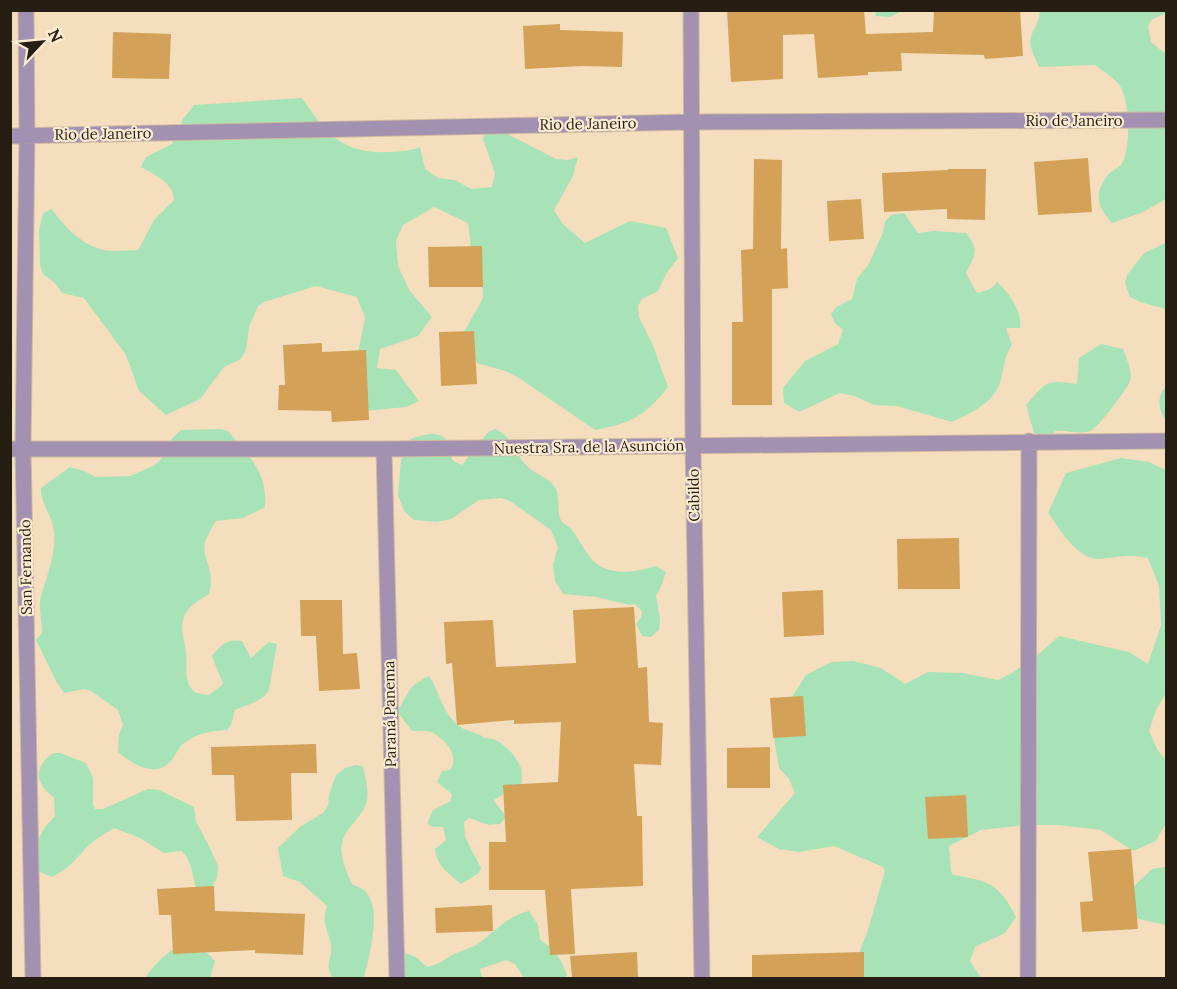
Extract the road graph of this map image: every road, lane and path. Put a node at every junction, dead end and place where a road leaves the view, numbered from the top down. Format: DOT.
graph roads {
  1 [pos="26,10"];
  2 [pos="691,10"];
  3 [pos="1167,120"];
  4 [pos="691,122"];
  5 [pos="10,136"];
  6 [pos="27,136"];
  7 [pos="1029,441"];
  8 [pos="1167,441"];
  9 [pos="693,446"];
  10 [pos="17,449"];
  11 [pos="384,449"];
  12 [pos="33,978"];
  13 [pos="397,978"];
  14 [pos="702,978"];
  15 [pos="1028,978"];
  1 -- 6 [label="street, San Fernando"];
  2 -- 4 [label="street, Cabildo"];
  3 -- 4 [label="street, Rio de Janeiro"];
  4 -- 6 [label="street, Rio de Janeiro"];
  4 -- 9 [label="street, Cabildo"];
  5 -- 6 [label="street, Rio de Janeiro"];
  6 -- 10 [label="street, San Fernando"];
  7 -- 8 [label="street, Nuestra Sra. de la Asunción"];
  7 -- 9 [label="street, Nuestra Sra. de la Asunción"];
  7 -- 15 [label="street"];
  9 -- 11 [label="street, Nuestra Sra. de la Asunción"];
  9 -- 14 [label="street, Cabildo"];
  10 -- 11 [label="street, Nuestra Sra. de la Asunción"];
  10 -- 12 [label="street, San Fernando"];
  11 -- 13 [label="street, Paraná Panema"];
}
